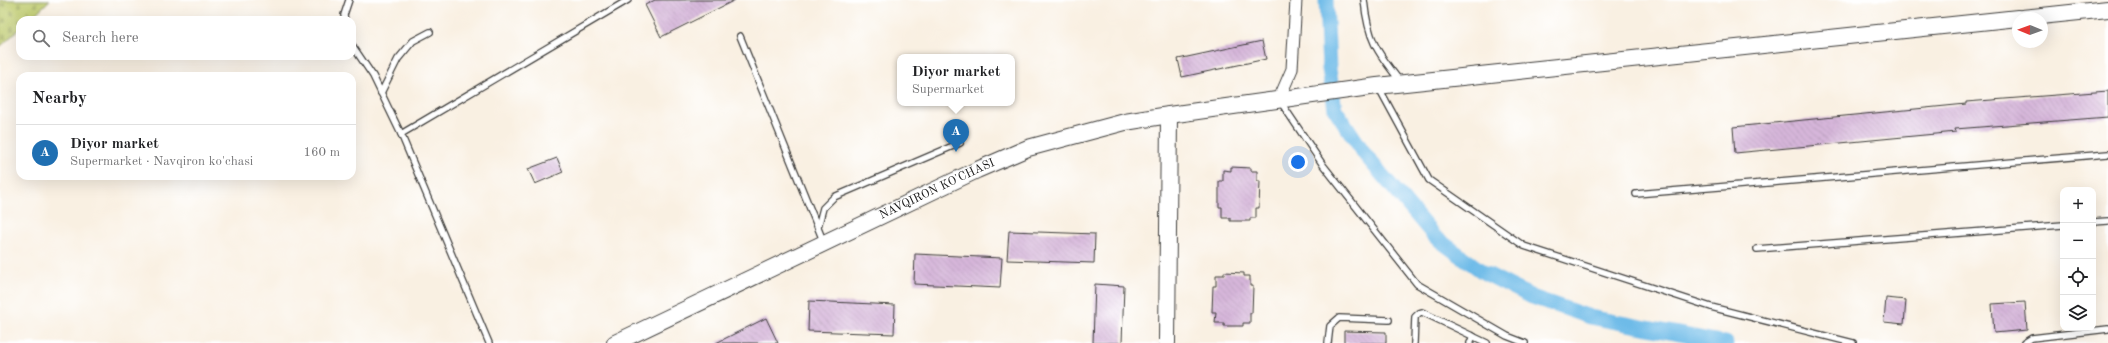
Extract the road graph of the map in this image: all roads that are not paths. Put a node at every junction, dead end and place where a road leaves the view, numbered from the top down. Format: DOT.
graph roads {
  1 [pos="349,0"];
  2 [pos="628,0"];
  3 [pos="1296,0"];
  4 [pos="1364,0"];
  5 [pos="2108,9"];
  6 [pos="2048,15"];
  7 [pos="344,16"];
  8 [pos="2012,19"];
  9 [pos="430,32"];
  10 [pos="740,36"];
  11 [pos="356,51"];
  12 [pos="1402,83"];
  13 [pos="1377,86"];
  14 [pos="381,93"];
  15 [pos="1279,99"];
  16 [pos="1169,115"];
  17 [pos="401,134"];
  18 [pos="960,143"];
  19 [pos="2108,154"];
  20 [pos="1636,194"];
  21 [pos="2108,221"];
  22 [pos="2096,222"];
  23 [pos="2060,225"];
  24 [pos="818,228"];
  25 [pos="824,243"];
  26 [pos="1757,249"];
  27 [pos="1389,320"];
  28 [pos="2108,329"];
  29 [pos="1473,336"];
  30 [pos="489,343"];
  31 [pos="616,343"];
  32 [pos="1167,343"];
  33 [pos="1328,343"];
  34 [pos="1414,343"];
  35 [pos="1470,343"];
  36 [pos="1487,343"];
  37 [pos="1525,343"];
  38 [pos="1853,343"];
  39 [pos="2024,343"];
  1 -- 7 [label="lane"];
  2 -- 17 [label="lane"];
  3 -- 15 [label="street"];
  4 -- 12 [label="lane"];
  5 -- 6 [label="main road"];
  8 -- 12 [label="main road, NAVQIRON KO'CHASI"];
  9 -- 14 [label="lane"];
  10 -- 24 [label="lane"];
  11 -- 14 [label="lane"];
  12 -- 13 [label="main road, NAVQIRON KO'CHASI"];
  13 -- 15 [label="main road, NAVQIRON KO'CHASI"];
  13 -- 38 [label="lane"];
  14 -- 17 [label="lane"];
  15 -- 16 [label="main road, NAVQIRON KO'CHASI"];
  15 -- 37 [label="lane"];
  16 -- 25 [label="main road, NAVQIRON KO'CHASI"];
  16 -- 32 [label="main road"];
  17 -- 30 [label="lane"];
  18 -- 24 [label="lane"];
  19 -- 20 [label="lane"];
  21 -- 22 [label="lane"];
  23 -- 26 [label="lane"];
  24 -- 25 [label="lane"];
  25 -- 31 [label="main road, NAVQIRON KO'CHASI"];
  27 -- 33 [label="lane"];
  28 -- 39 [label="lane"];
  29 -- 34 [label="lane"];
  29 -- 35 [label="lane"];
  29 -- 36 [label="lane"];
}
